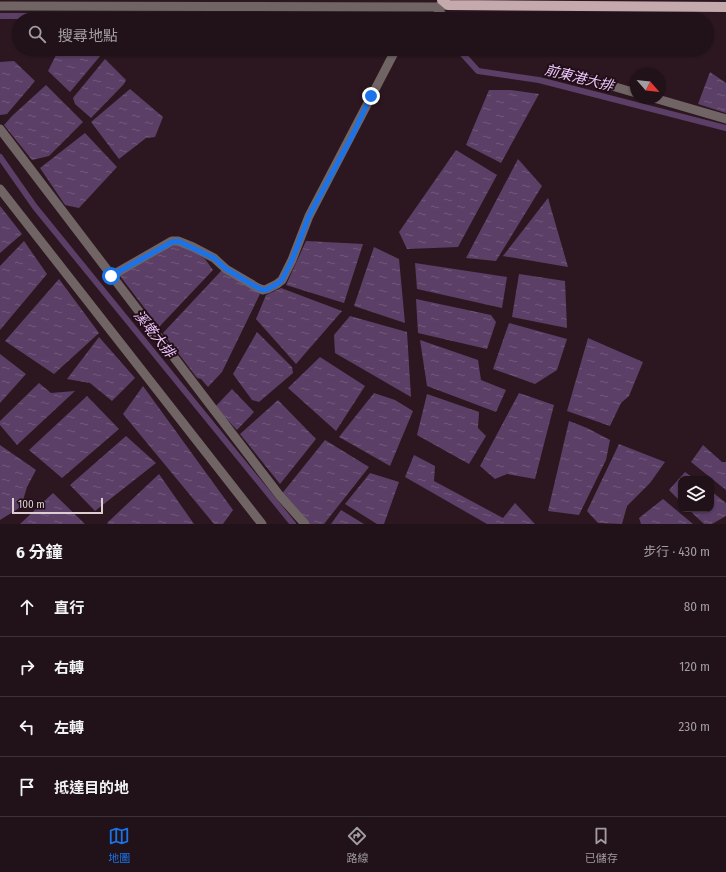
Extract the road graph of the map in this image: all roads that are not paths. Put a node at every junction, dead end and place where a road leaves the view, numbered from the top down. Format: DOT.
graph roads {
  1 [pos="442,4"];
  2 [pos="0,6"];
  3 [pos="726,7"];
  4 [pos="392,56"];
  5 [pos="581,77"];
  6 [pos="630,91"];
  7 [pos="666,102"];
  8 [pos="726,119"];
  9 [pos="0,129"];
  10 [pos="0,189"];
  11 [pos="111,276"];
  12 [pos="262,524"];
  13 [pos="305,524"];
  1 -- 2 [label="street"];
  1 -- 3 [label="main road"];
  4 -- 11 [label="street"];
  5 -- 6 [label="street"];
  7 -- 8 [label="street"];
  9 -- 11 [label="street"];
  10 -- 12 [label="street"];
  11 -- 13 [label="street"];
}
